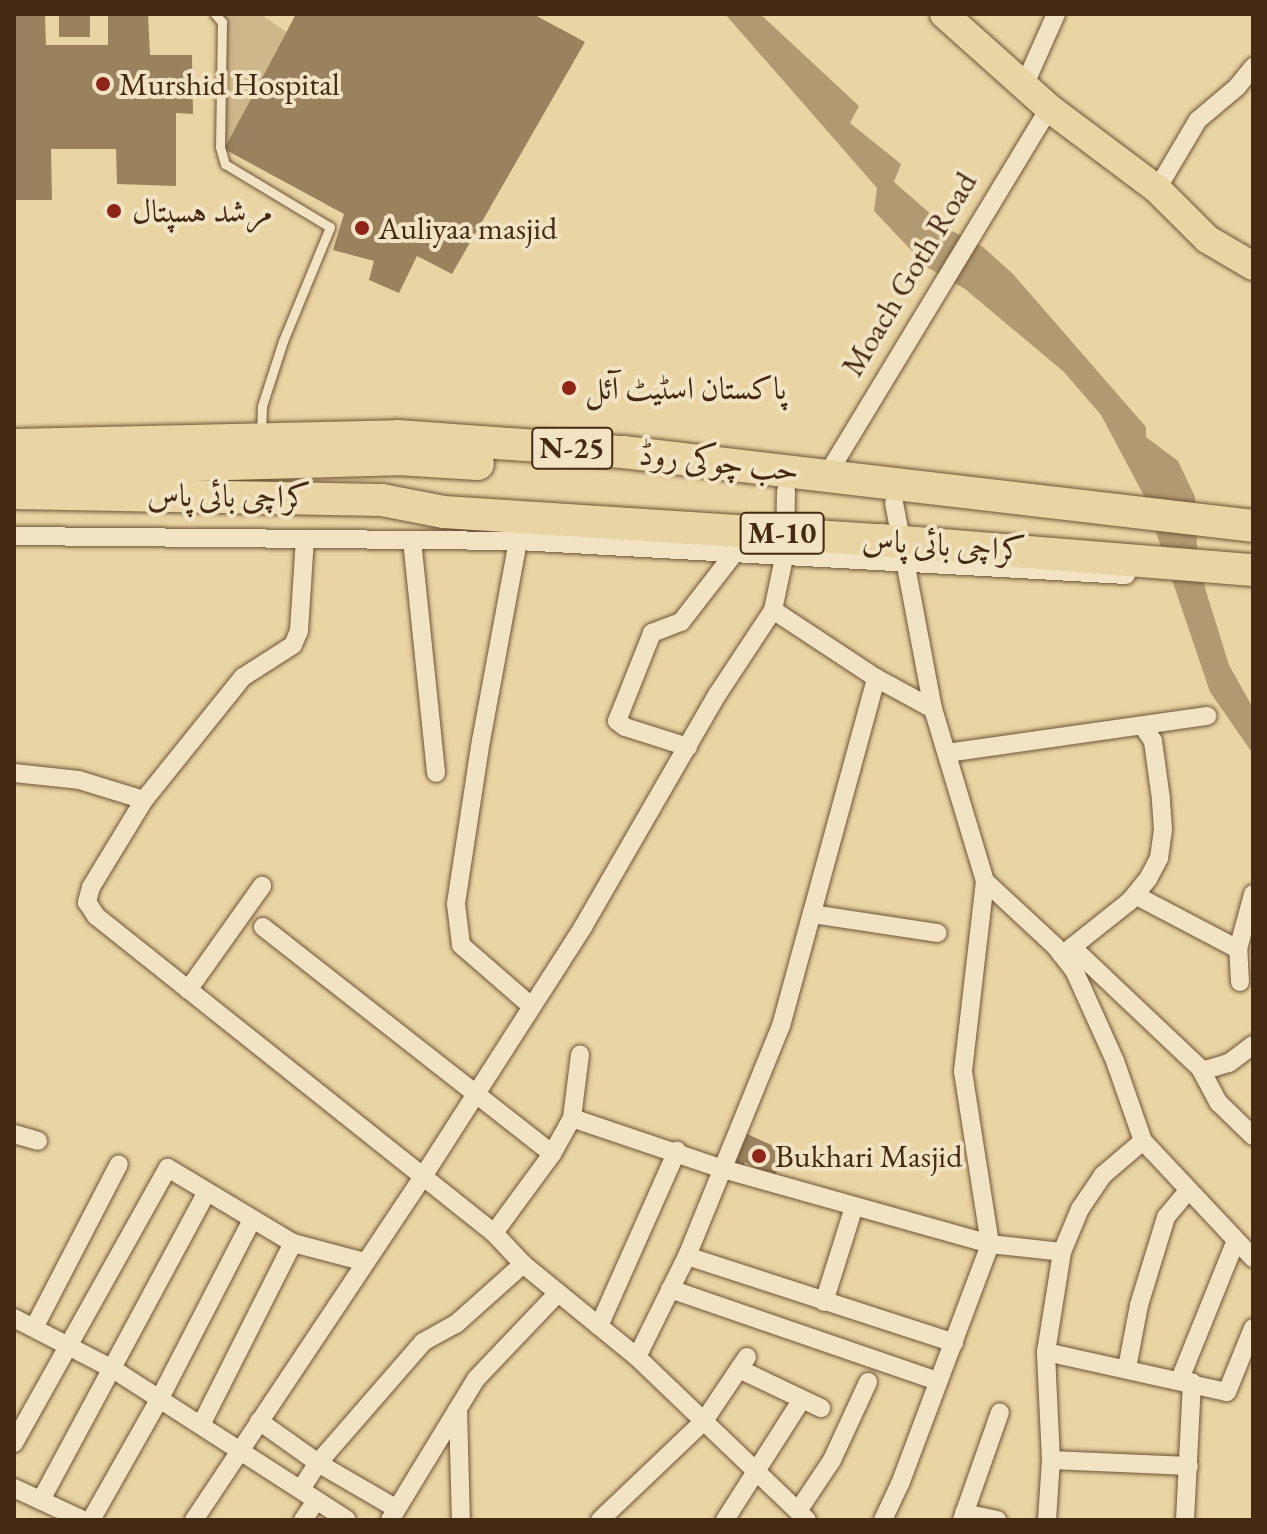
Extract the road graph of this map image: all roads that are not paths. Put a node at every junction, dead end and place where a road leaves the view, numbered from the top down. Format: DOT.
graph roads {
  1 [pos="215,14"];
  2 [pos="944,14"];
  3 [pos="1056,14"];
  4 [pos="1253,67"];
  5 [pos="1024,86"];
  6 [pos="1049,108"];
  7 [pos="1157,189"];
  8 [pos="1253,266"];
  9 [pos="261,440"];
  10 [pos="14,445"];
  11 [pos="14,470"];
  12 [pos="827,475"];
  13 [pos="786,491"];
  14 [pos="14,493"];
  15 [pos="894,503"];
  16 [pos="14,513"];
  17 [pos="1133,514"];
  18 [pos="307,518"];
  19 [pos="1238,523"];
  20 [pos="14,536"];
  21 [pos="412,540"];
  22 [pos="518,541"];
  23 [pos="786,544"];
  24 [pos="736,551"];
  25 [pos="903,554"];
  26 [pos="1232,572"];
  27 [pos="1253,584"];
  28 [pos="773,610"];
  29 [pos="876,678"];
  30 [pos="933,709"];
  31 [pos="1207,716"];
  32 [pos="1144,728"];
  33 [pos="688,747"];
  34 [pos="947,753"];
  35 [pos="14,773"];
  36 [pos="436,773"];
  37 [pos="144,800"];
  38 [pos="985,881"];
  39 [pos="262,886"];
  40 [pos="1253,894"];
  41 [pos="1135,895"];
  42 [pos="812,914"];
  43 [pos="263,927"];
  44 [pos="938,933"];
  45 [pos="1238,949"];
  46 [pos="1067,951"];
  47 [pos="1240,982"];
  48 [pos="188,990"];
  49 [pos="530,1005"];
  50 [pos="1253,1045"];
  51 [pos="580,1055"];
  52 [pos="1202,1071"];
  53 [pos="476,1093"];
  54 [pos="572,1118"];
  55 [pos="14,1134"];
  56 [pos="1253,1136"];
  57 [pos="38,1141"];
  58 [pos="1143,1141"];
  59 [pos="677,1151"];
  60 [pos="552,1154"];
  61 [pos="119,1164"];
  62 [pos="723,1169"];
  63 [pos="422,1178"];
  64 [pos="1188,1191"];
  65 [pos="207,1192"];
  66 [pos="854,1207"];
  67 [pos="252,1220"];
  68 [pos="494,1233"];
  69 [pos="293,1243"];
  70 [pos="1235,1243"];
  71 [pos="990,1244"];
  72 [pos="1062,1252"];
  73 [pos="687,1256"];
  74 [pos="1253,1258"];
  75 [pos="365,1262"];
  76 [pos="523,1264"];
  77 [pos="670,1289"];
  78 [pos="558,1293"];
  79 [pos="824,1302"];
  80 [pos="14,1318"];
  81 [pos="35,1326"];
  82 [pos="599,1326"];
  83 [pos="1253,1328"];
  84 [pos="68,1343"];
  85 [pos="954,1343"];
  86 [pos="1046,1352"];
  87 [pos="637,1357"];
  88 [pos="1127,1368"];
  89 [pos="113,1369"];
  90 [pos="1186,1380"];
  91 [pos="937,1381"];
  92 [pos="868,1382"];
  93 [pos="160,1398"];
  94 [pos="802,1399"];
  95 [pos="821,1408"];
  96 [pos="458,1409"];
  97 [pos="1000,1412"];
  98 [pos="259,1421"];
  99 [pos="704,1421"];
  100 [pos="201,1425"];
  101 [pos="14,1443"];
  102 [pos="240,1450"];
  103 [pos="1051,1460"];
  104 [pos="318,1463"];
  105 [pos="1189,1466"];
  106 [pos="758,1472"];
  107 [pos="14,1488"];
  108 [pos="308,1495"];
  109 [pos="41,1500"];
  110 [pos="393,1514"];
  111 [pos="963,1516"];
  112 [pos="605,1518"];
  113 [pos="804,1518"];
  114 [pos="83,1520"];
  115 [pos="91,1520"];
  116 [pos="194,1520"];
  117 [pos="303,1520"];
  118 [pos="347,1520"];
  119 [pos="461,1520"];
  120 [pos="725,1520"];
  121 [pos="883,1520"];
  122 [pos="997,1520"];
  123 [pos="1047,1520"];
  124 [pos="1185,1520"];
  1 -- 9 [label="lane"];
  2 -- 5 [label="main road"];
  3 -- 5 [label="street"];
  4 -- 7 [label="street"];
  5 -- 6 [label="main road"];
  6 -- 7 [label="main road"];
  6 -- 12 [label="street, Moach Goth Road"];
  7 -- 8 [label="main road"];
  9 -- 10 [label="highway, حب چوکی روڈ / N-25"];
  9 -- 12 [label="highway, حب چوکی روڈ / N-25"];
  11 -- 13 [label="highway"];
  12 -- 17 [label="highway, حب چوکی روڈ / N-25"];
  13 -- 15 [label="highway"];
  13 -- 23 [label="street"];
  14 -- 18 [label="highway, کراچی بائی پاس / M-10"];
  15 -- 17 [label="highway"];
  15 -- 25 [label="street"];
  16 -- 18 [label="highway, کراچی بائی پاس / M-10"];
  17 -- 19 [label="highway, حب چوکی روڈ / N-25"];
  18 -- 20 [label="street"];
  18 -- 21 [label="street"];
  18 -- 23 [label="highway, کراچی بائی پاس / M-10"];
  18 -- 37 [label="street"];
  21 -- 22 [label="street"];
  21 -- 36 [label="street"];
  22 -- 24 [label="street"];
  22 -- 49 [label="street"];
  23 -- 24 [label="street"];
  23 -- 25 [label="highway, کراچی بائی پاس / M-10"];
  23 -- 28 [label="street"];
  24 -- 33 [label="street"];
  25 -- 26 [label="highway, کراچی بائی پاس / M-10"];
  25 -- 30 [label="street"];
  26 -- 27 [label="street"];
  28 -- 29 [label="street"];
  28 -- 33 [label="street"];
  29 -- 30 [label="street"];
  29 -- 42 [label="street"];
  30 -- 34 [label="street"];
  31 -- 32 [label="street"];
  32 -- 34 [label="street"];
  32 -- 41 [label="street"];
  33 -- 49 [label="street"];
  34 -- 38 [label="street"];
  35 -- 37 [label="street"];
  37 -- 48 [label="street"];
  38 -- 46 [label="street"];
  38 -- 71 [label="street"];
  39 -- 48 [label="street"];
  40 -- 45 [label="street"];
  41 -- 45 [label="street"];
  41 -- 46 [label="street"];
  42 -- 44 [label="street"];
  42 -- 62 [label="street"];
  43 -- 53 [label="street"];
  45 -- 47 [label="street"];
  46 -- 52 [label="street"];
  46 -- 58 [label="street"];
  48 -- 63 [label="street"];
  49 -- 53 [label="street"];
  50 -- 52 [label="street"];
  51 -- 54 [label="street"];
  52 -- 56 [label="street"];
  53 -- 60 [label="street"];
  53 -- 63 [label="street"];
  54 -- 59 [label="street"];
  54 -- 60 [label="street"];
  55 -- 57 [label="street"];
  58 -- 64 [label="street"];
  58 -- 72 [label="street"];
  59 -- 62 [label="street"];
  59 -- 82 [label="street"];
  60 -- 68 [label="street"];
  61 -- 81 [label="street"];
  62 -- 66 [label="street"];
  62 -- 73 [label="street"];
  63 -- 68 [label="street"];
  63 -- 75 [label="street"];
  64 -- 70 [label="street"];
  64 -- 88 [label="street"];
  65 -- 67 [label="street"];
  65 -- 84 [label="street"];
  65 -- 89 [label="street"];
  66 -- 71 [label="street"];
  66 -- 79 [label="street"];
  67 -- 69 [label="street"];
  67 -- 93 [label="street"];
  68 -- 76 [label="street"];
  69 -- 75 [label="street"];
  69 -- 100 [label="street"];
  70 -- 74 [label="street"];
  70 -- 90 [label="street"];
  71 -- 72 [label="street"];
  71 -- 85 [label="street"];
  72 -- 86 [label="street"];
  73 -- 77 [label="street"];
  73 -- 79 [label="street"];
  75 -- 98 [label="street"];
  76 -- 78 [label="street"];
  76 -- 104 [label="street"];
  77 -- 87 [label="street"];
  77 -- 91 [label="street"];
  78 -- 82 [label="street"];
  78 -- 96 [label="street"];
  79 -- 85 [label="street"];
  80 -- 81 [label="street"];
  81 -- 84 [label="street"];
  82 -- 87 [label="street"];
  83 -- 90 [label="street"];
  84 -- 89 [label="street"];
  84 -- 101 [label="street"];
  85 -- 91 [label="street"];
  86 -- 88 [label="street"];
  86 -- 103 [label="street"];
  87 -- 99 [label="street"];
  88 -- 90 [label="street"];
  89 -- 93 [label="street"];
  89 -- 109 [label="street"];
  90 -- 105 [label="street"];
  91 -- 121 [label="street"];
  92 -- 113 [label="street"];
  93 -- 100 [label="street"];
  93 -- 115 [label="street"];
  94 -- 95 [label="street"];
  94 -- 99 [label="street"];
  94 -- 106 [label="street"];
  96 -- 110 [label="street"];
  96 -- 119 [label="street"];
  97 -- 111 [label="street"];
  98 -- 102 [label="street"];
  98 -- 104 [label="street"];
  99 -- 106 [label="street"];
  99 -- 112 [label="street"];
  100 -- 102 [label="street"];
  102 -- 108 [label="street"];
  102 -- 116 [label="street"];
  103 -- 105 [label="street"];
  103 -- 123 [label="street"];
  104 -- 108 [label="street"];
  104 -- 110 [label="street"];
  105 -- 124 [label="street"];
  106 -- 113 [label="street"];
  106 -- 120 [label="street"];
  107 -- 109 [label="street"];
  108 -- 117 [label="street"];
  108 -- 118 [label="street"];
  109 -- 114 [label="street"];
  111 -- 122 [label="street"];
}
